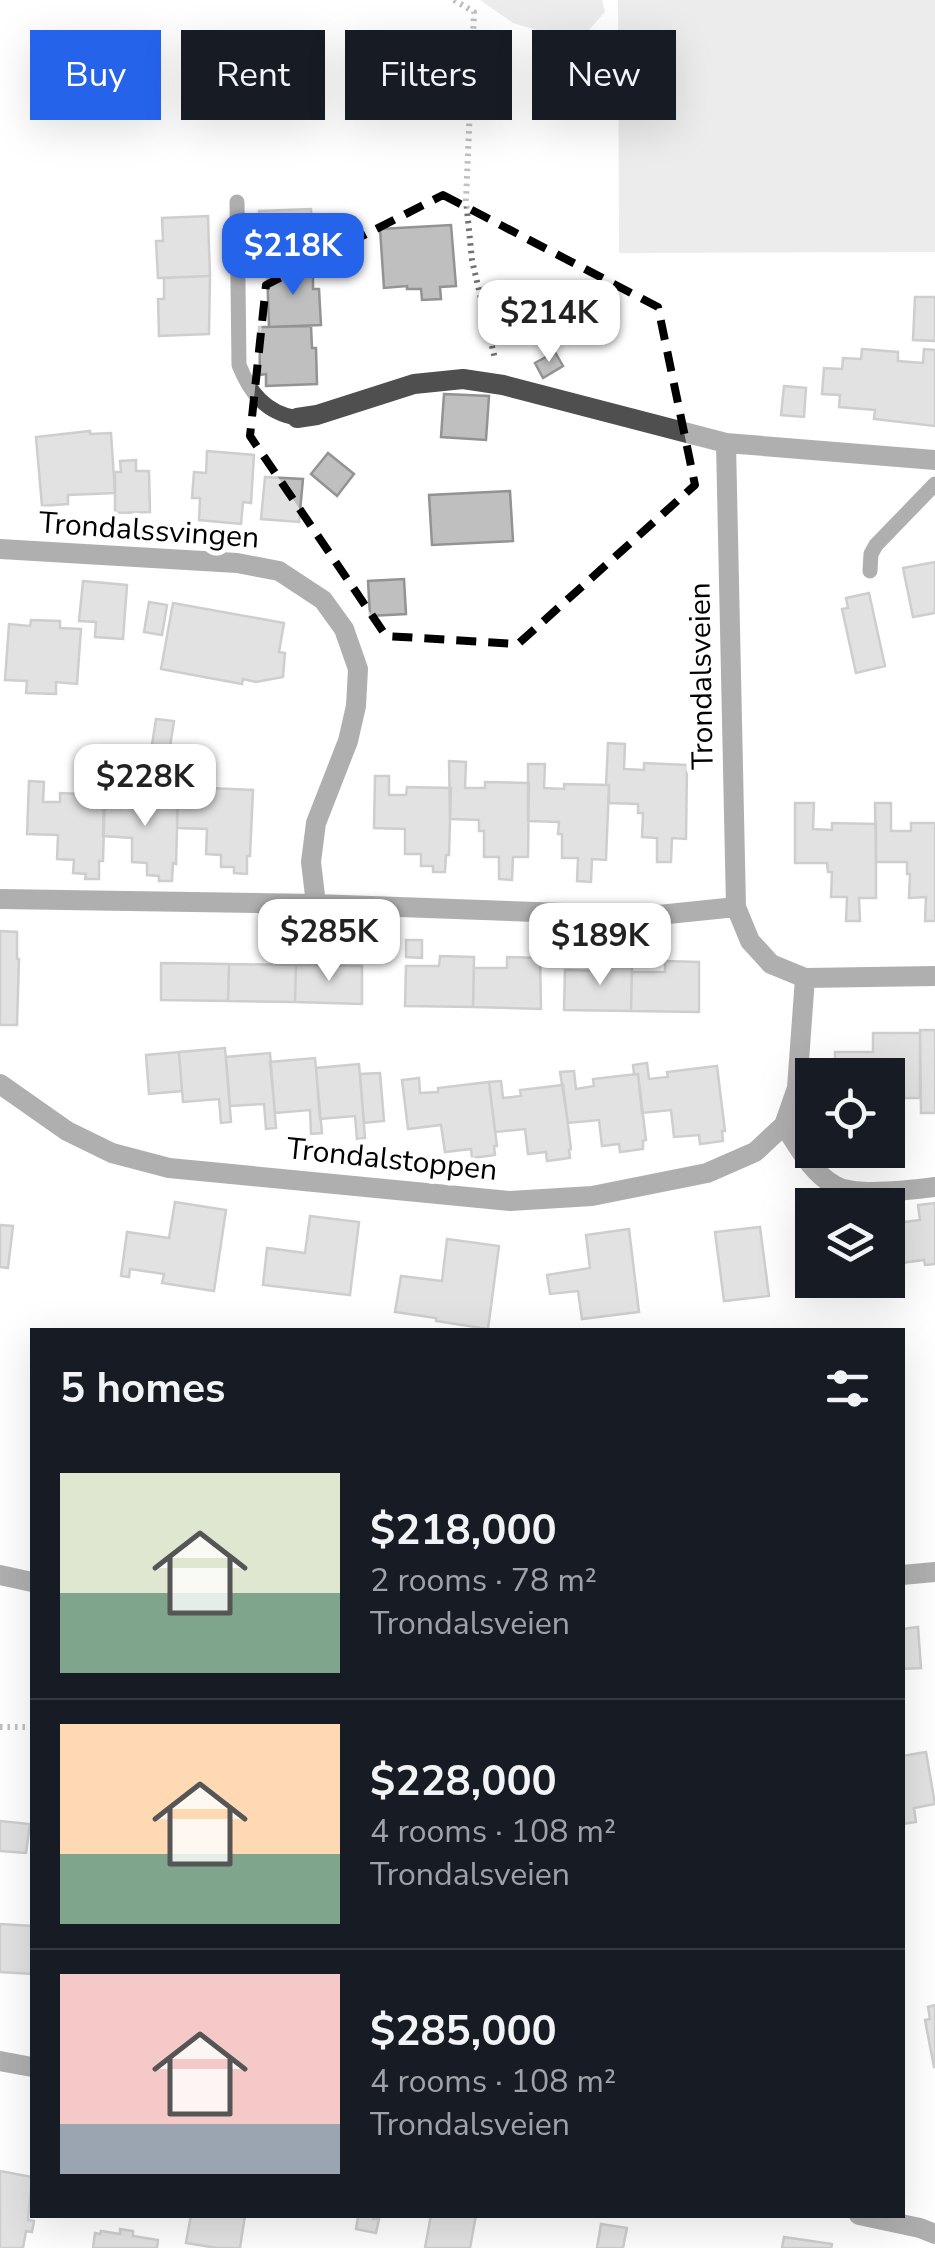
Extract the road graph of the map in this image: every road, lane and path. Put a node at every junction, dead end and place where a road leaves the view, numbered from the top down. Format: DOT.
graph roads {
  1 [pos="454,0"];
  2 [pos="237,202"];
  3 [pos="503,385"];
  4 [pos="296,418"];
  5 [pos="726,443"];
  6 [pos="935,460"];
  7 [pos="935,484"];
  8 [pos="0,550"];
  9 [pos="870,571"];
  10 [pos="0,899"];
  11 [pos="316,904"];
  12 [pos="736,907"];
  13 [pos="935,976"];
  14 [pos="805,978"];
  15 [pos="0,1084"];
  16 [pos="784,1125"];
  17 [pos="935,1187"];
  18 [pos="935,1572"];
  19 [pos="905,1574"];
  20 [pos="0,1575"];
  21 [pos="30,1582"];
  22 [pos="0,1727"];
  23 [pos="30,1727"];
  24 [pos="0,2061"];
  25 [pos="30,2066"];
  26 [pos="873,2218"];
  27 [pos="935,2234"];
  1 -- 3 [label="path"];
  2 -- 4 [label="lane"];
  3 -- 4 [label="street"];
  3 -- 5 [label="street"];
  5 -- 6 [label="street"];
  5 -- 12 [label="street, Trondalsveien"];
  7 -- 9 [label="lane"];
  8 -- 11 [label="street, Trondalssvingen"];
  10 -- 11 [label="street"];
  11 -- 12 [label="street"];
  12 -- 14 [label="street, Trondalsveien"];
  13 -- 14 [label="street, Trondalsveien"];
  14 -- 16 [label="street"];
  15 -- 16 [label="street, Trondalstoppen"];
  16 -- 17 [label="street"];
  18 -- 19 [label="street"];
  20 -- 21 [label="street"];
  22 -- 23 [label="path"];
  24 -- 25 [label="street"];
  26 -- 27 [label="street"];
}
